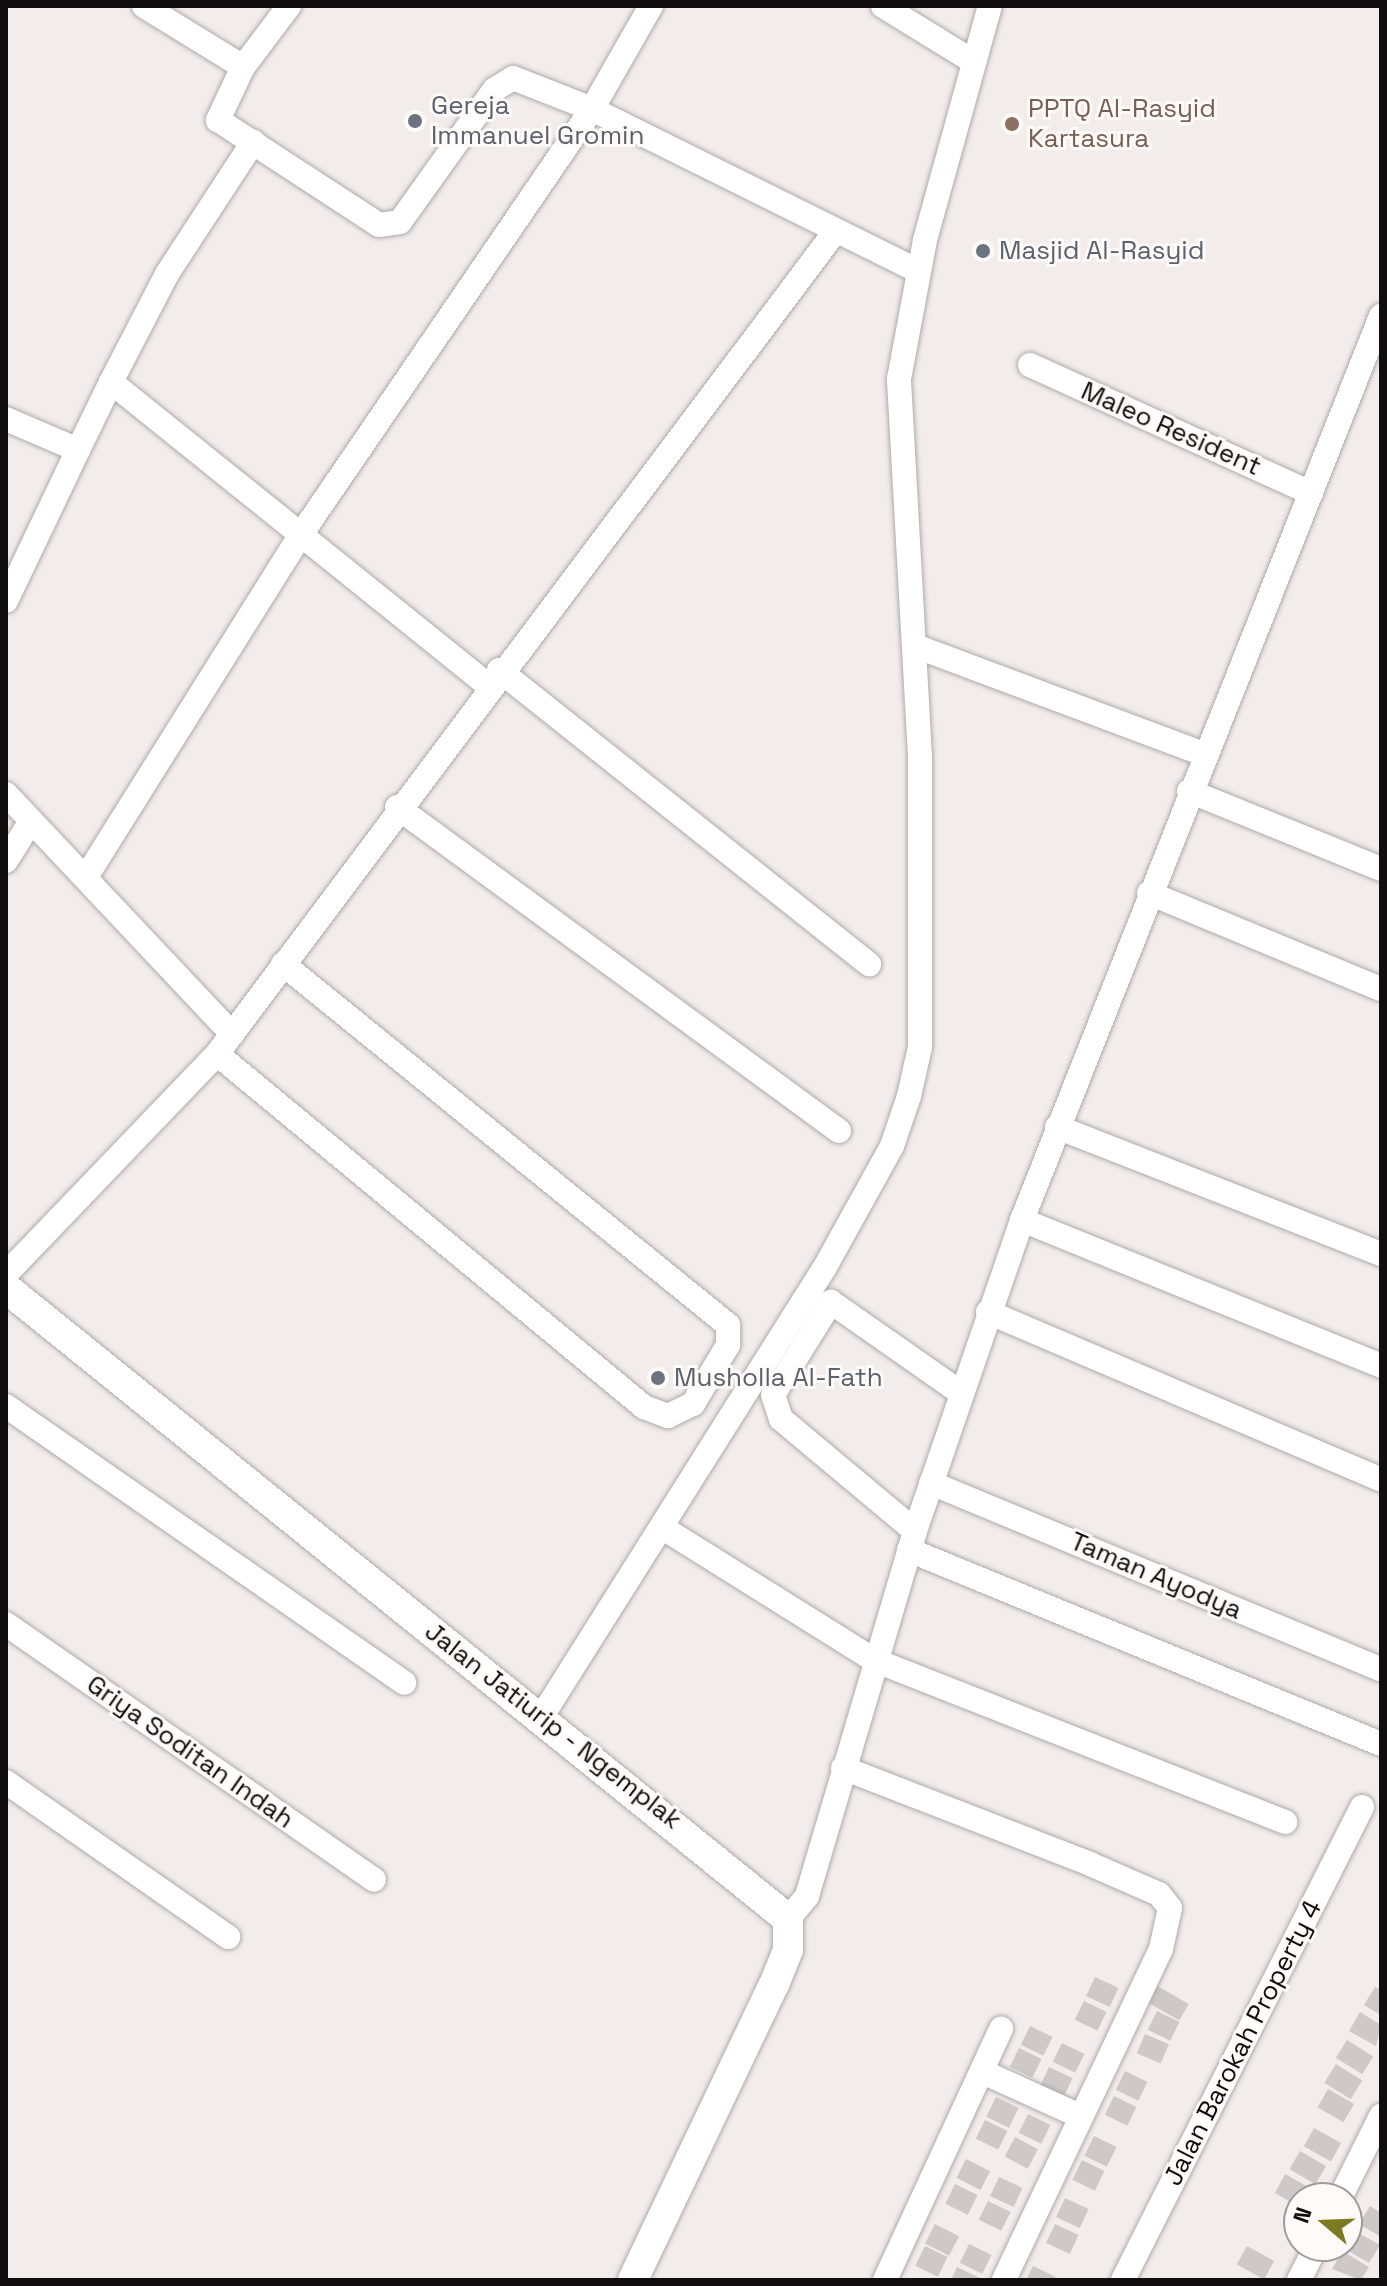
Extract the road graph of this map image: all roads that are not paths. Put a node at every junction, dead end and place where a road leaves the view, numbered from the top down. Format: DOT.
graph roads {
  1 [pos="144,6"];
  2 [pos="289,6"];
  3 [pos="651,6"];
  4 [pos="883,6"];
  5 [pos="990,6"];
  6 [pos="963,54"];
  7 [pos="243,67"];
  8 [pos="592,109"];
  9 [pos="253,142"];
  10 [pos="834,233"];
  11 [pos="907,266"];
  12 [pos="1381,316"];
  13 [pos="1030,365"];
  14 [pos="111,382"];
  15 [pos="6,419"];
  16 [pos="78,450"];
  17 [pos="1311,493"];
  18 [pos="302,533"];
  19 [pos="6,601"];
  20 [pos="915,646"];
  21 [pos="494,678"];
  22 [pos="1204,754"];
  23 [pos="1189,791"];
  24 [pos="6,794"];
  25 [pos="397,807"];
  26 [pos="31,821"];
  27 [pos="6,861"];
  28 [pos="1381,869"];
  29 [pos="86,877"];
  30 [pos="1149,893"];
  31 [pos="283,964"];
  32 [pos="869,964"];
  33 [pos="1381,989"];
  34 [pos="224,1044"];
  35 [pos="1057,1127"];
  36 [pos="839,1131"];
  37 [pos="1022,1220"];
  38 [pos="1381,1254"];
  39 [pos="6,1274"];
  40 [pos="6,1288"];
  41 [pos="988,1312"];
  42 [pos="1381,1366"];
  43 [pos="961,1393"];
  44 [pos="6,1406"];
  45 [pos="1381,1480"];
  46 [pos="931,1483"];
  47 [pos="663,1528"];
  48 [pos="912,1540"];
  49 [pos="6,1624"];
  50 [pos="874,1660"];
  51 [pos="1381,1669"];
  52 [pos="404,1683"];
  53 [pos="534,1710"];
  54 [pos="1381,1744"];
  55 [pos="843,1768"];
  56 [pos="6,1782"];
  57 [pos="1362,1807"];
  58 [pos="1285,1822"];
  59 [pos="374,1880"];
  60 [pos="788,1919"];
  61 [pos="228,1937"];
  62 [pos="1001,2029"];
  63 [pos="983,2072"];
  64 [pos="1080,2116"];
  65 [pos="1381,2116"];
  66 [pos="1348,2182"];
  67 [pos="1308,2262"];
  68 [pos="641,2277"];
  69 [pos="885,2280"];
  70 [pos="1004,2280"];
  71 [pos="1123,2280"];
  72 [pos="1299,2280"];
  1 -- 7 [label="street"];
  2 -- 7 [label="street"];
  3 -- 8 [label="street"];
  4 -- 6 [label="street"];
  5 -- 6 [label="street"];
  6 -- 11 [label="street"];
  7 -- 9 [label="street"];
  8 -- 9 [label="street"];
  8 -- 10 [label="street"];
  8 -- 18 [label="street"];
  9 -- 14 [label="street"];
  10 -- 11 [label="street"];
  10 -- 21 [label="street"];
  11 -- 20 [label="street"];
  12 -- 17 [label="street"];
  13 -- 17 [label="street, Maleo Resident"];
  14 -- 16 [label="street"];
  14 -- 18 [label="street"];
  15 -- 16 [label="street"];
  16 -- 19 [label="street"];
  17 -- 22 [label="street"];
  18 -- 21 [label="street"];
  18 -- 29 [label="street"];
  20 -- 22 [label="street"];
  20 -- 47 [label="street"];
  21 -- 25 [label="street"];
  21 -- 32 [label="street"];
  22 -- 23 [label="street"];
  23 -- 28 [label="street"];
  23 -- 30 [label="street"];
  24 -- 26 [label="street"];
  25 -- 31 [label="street"];
  25 -- 36 [label="street"];
  26 -- 27 [label="street"];
  26 -- 29 [label="street"];
  29 -- 34 [label="street"];
  30 -- 33 [label="street"];
  30 -- 35 [label="street"];
  31 -- 34 [label="street"];
  31 -- 34 [label="street"];
  34 -- 39 [label="street"];
  35 -- 37 [label="street"];
  35 -- 38 [label="street"];
  37 -- 41 [label="street"];
  37 -- 42 [label="street"];
  40 -- 53 [label="street, Jalan Jatiurip - Ngemplak"];
  41 -- 43 [label="street"];
  41 -- 45 [label="street"];
  43 -- 46 [label="street"];
  43 -- 48 [label="street"];
  44 -- 52 [label="street"];
  46 -- 48 [label="street"];
  46 -- 51 [label="street, Taman Ayodya"];
  47 -- 50 [label="street"];
  47 -- 53 [label="street"];
  48 -- 50 [label="street"];
  48 -- 54 [label="street"];
  49 -- 59 [label="street, Griya Soditan Indah"];
  50 -- 55 [label="street"];
  50 -- 58 [label="street"];
  53 -- 60 [label="street, Jalan Jatiurip - Ngemplak"];
  55 -- 60 [label="street"];
  55 -- 64 [label="street"];
  56 -- 61 [label="street"];
  57 -- 71 [label="street, Jalan Barokah Property 4"];
  60 -- 68 [label="street"];
  62 -- 63 [label="street"];
  63 -- 64 [label="street"];
  63 -- 69 [label="street"];
  64 -- 70 [label="street"];
  65 -- 66 [label="street"];
  67 -- 72 [label="street"];
}
